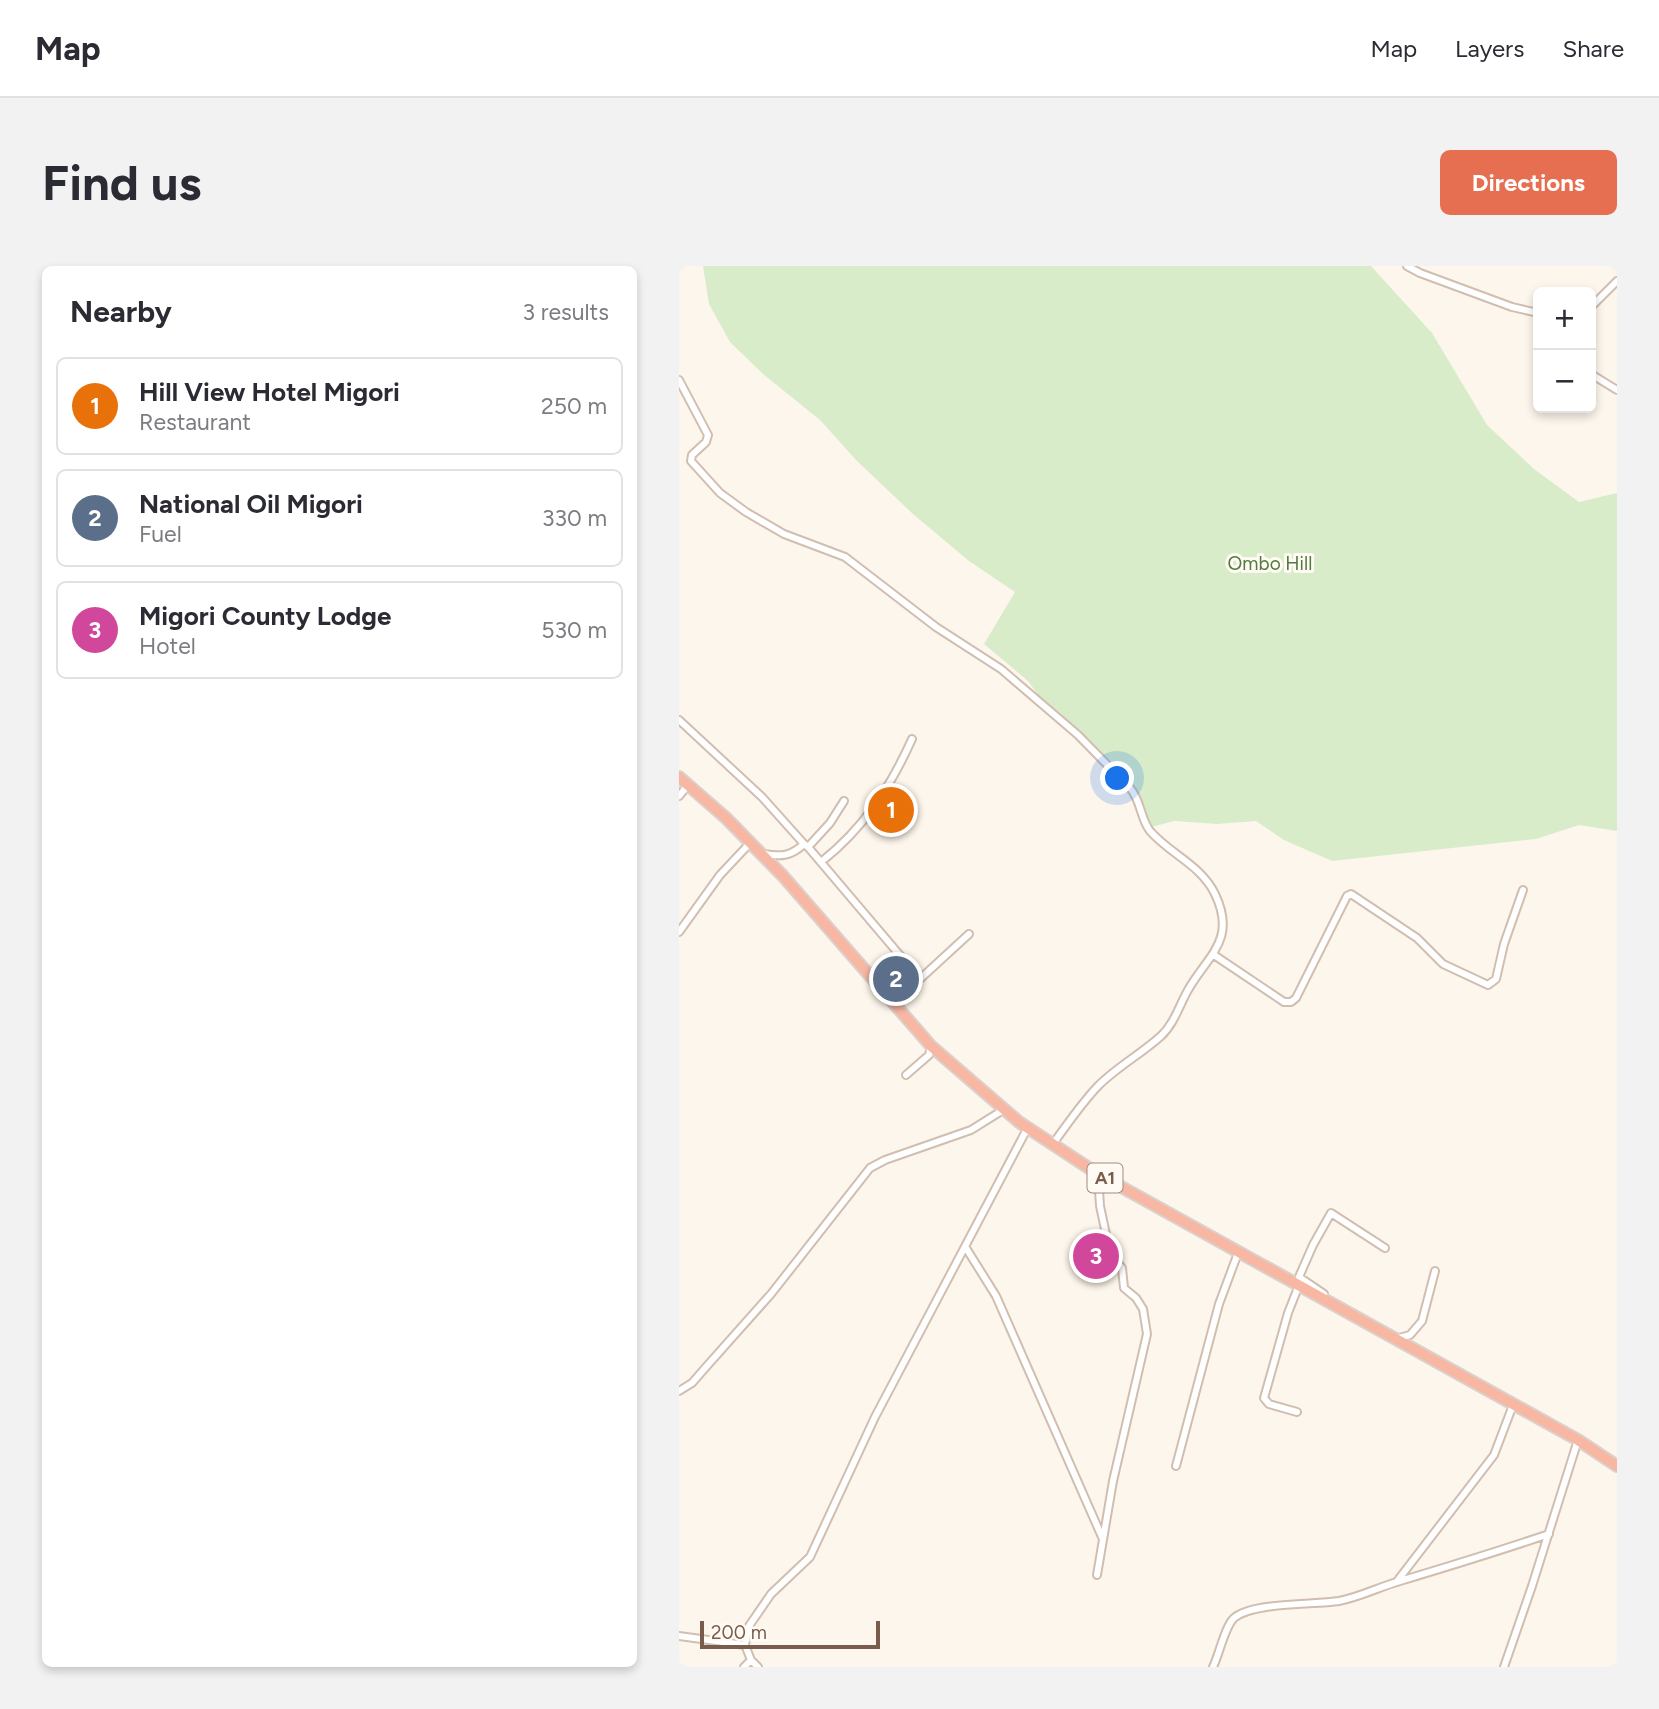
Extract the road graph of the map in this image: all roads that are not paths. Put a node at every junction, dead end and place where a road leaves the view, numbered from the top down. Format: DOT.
graph roads {
  1 [pos="1407,266"];
  2 [pos="1617,281"];
  3 [pos="1596,302"];
  4 [pos="1533,312"];
  5 [pos="1596,377"];
  6 [pos="679,380"];
  7 [pos="1617,390"];
  8 [pos="679,720"];
  9 [pos="912,739"];
  10 [pos="683,781"];
  11 [pos="679,796"];
  12 [pos="844,801"];
  13 [pos="751,842"];
  14 [pos="806,845"];
  15 [pos="762,853"];
  16 [pos="821,862"];
  17 [pos="1523,890"];
  18 [pos="679,932"];
  19 [pos="969,934"];
  20 [pos="1214,955"];
  21 [pos="920,979"];
  22 [pos="891,1002"];
  23 [pos="931,1046"];
  24 [pos="906,1075"];
  25 [pos="1003,1110"];
  26 [pos="1027,1129"];
  27 [pos="1052,1146"];
  28 [pos="1098,1174"];
  29 [pos="966,1248"];
  30 [pos="1385,1248"];
  31 [pos="1238,1253"];
  32 [pos="1435,1271"];
  33 [pos="1299,1285"];
  34 [pos="1394,1339"];
  35 [pos="679,1391"];
  36 [pos="1513,1405"];
  37 [pos="1297,1412"];
  38 [pos="1578,1440"];
  39 [pos="1175,1466"];
  40 [pos="1617,1466"];
  41 [pos="1549,1534"];
  42 [pos="1103,1539"];
  43 [pos="1097,1575"];
  44 [pos="1397,1581"];
  45 [pos="679,1636"];
  46 [pos="745,1645"];
  47 [pos="751,1660"];
  48 [pos="744,1667"];
  49 [pos="758,1667"];
  50 [pos="1213,1667"];
  51 [pos="1504,1667"];
  1 -- 4 [label="street"];
  2 -- 3 [label="street"];
  5 -- 7 [label="street"];
  6 -- 20 [label="street"];
  8 -- 14 [label="street"];
  9 -- 16 [label="street"];
  10 -- 11 [label="street"];
  10 -- 13 [label="highway, A1"];
  12 -- 14 [label="street"];
  13 -- 15 [label="highway, A1"];
  13 -- 18 [label="street"];
  14 -- 15 [label="street"];
  14 -- 16 [label="street"];
  15 -- 22 [label="highway, A1"];
  16 -- 21 [label="street"];
  17 -- 20 [label="street"];
  19 -- 21 [label="street"];
  20 -- 27 [label="street"];
  21 -- 22 [label="street"];
  22 -- 23 [label="highway, A1"];
  23 -- 24 [label="street"];
  23 -- 25 [label="highway, A1"];
  25 -- 26 [label="highway, A1"];
  25 -- 35 [label="street"];
  26 -- 27 [label="highway, A1"];
  26 -- 29 [label="street"];
  27 -- 28 [label="highway, A1"];
  28 -- 31 [label="highway, A1"];
  28 -- 42 [label="street"];
  29 -- 42 [label="street"];
  29 -- 46 [label="street"];
  30 -- 34 [label="street"];
  31 -- 33 [label="highway, A1"];
  31 -- 39 [label="street"];
  32 -- 34 [label="street"];
  33 -- 34 [label="highway, A1"];
  33 -- 37 [label="street"];
  34 -- 36 [label="highway, A1"];
  36 -- 38 [label="highway, A1"];
  36 -- 44 [label="street"];
  38 -- 40 [label="highway, A1"];
  38 -- 41 [label="street"];
  41 -- 44 [label="street"];
  41 -- 51 [label="street"];
  42 -- 43 [label="street"];
  44 -- 50 [label="street"];
  45 -- 46 [label="street"];
  46 -- 47 [label="street"];
  47 -- 48 [label="street"];
  47 -- 49 [label="street"];
}
